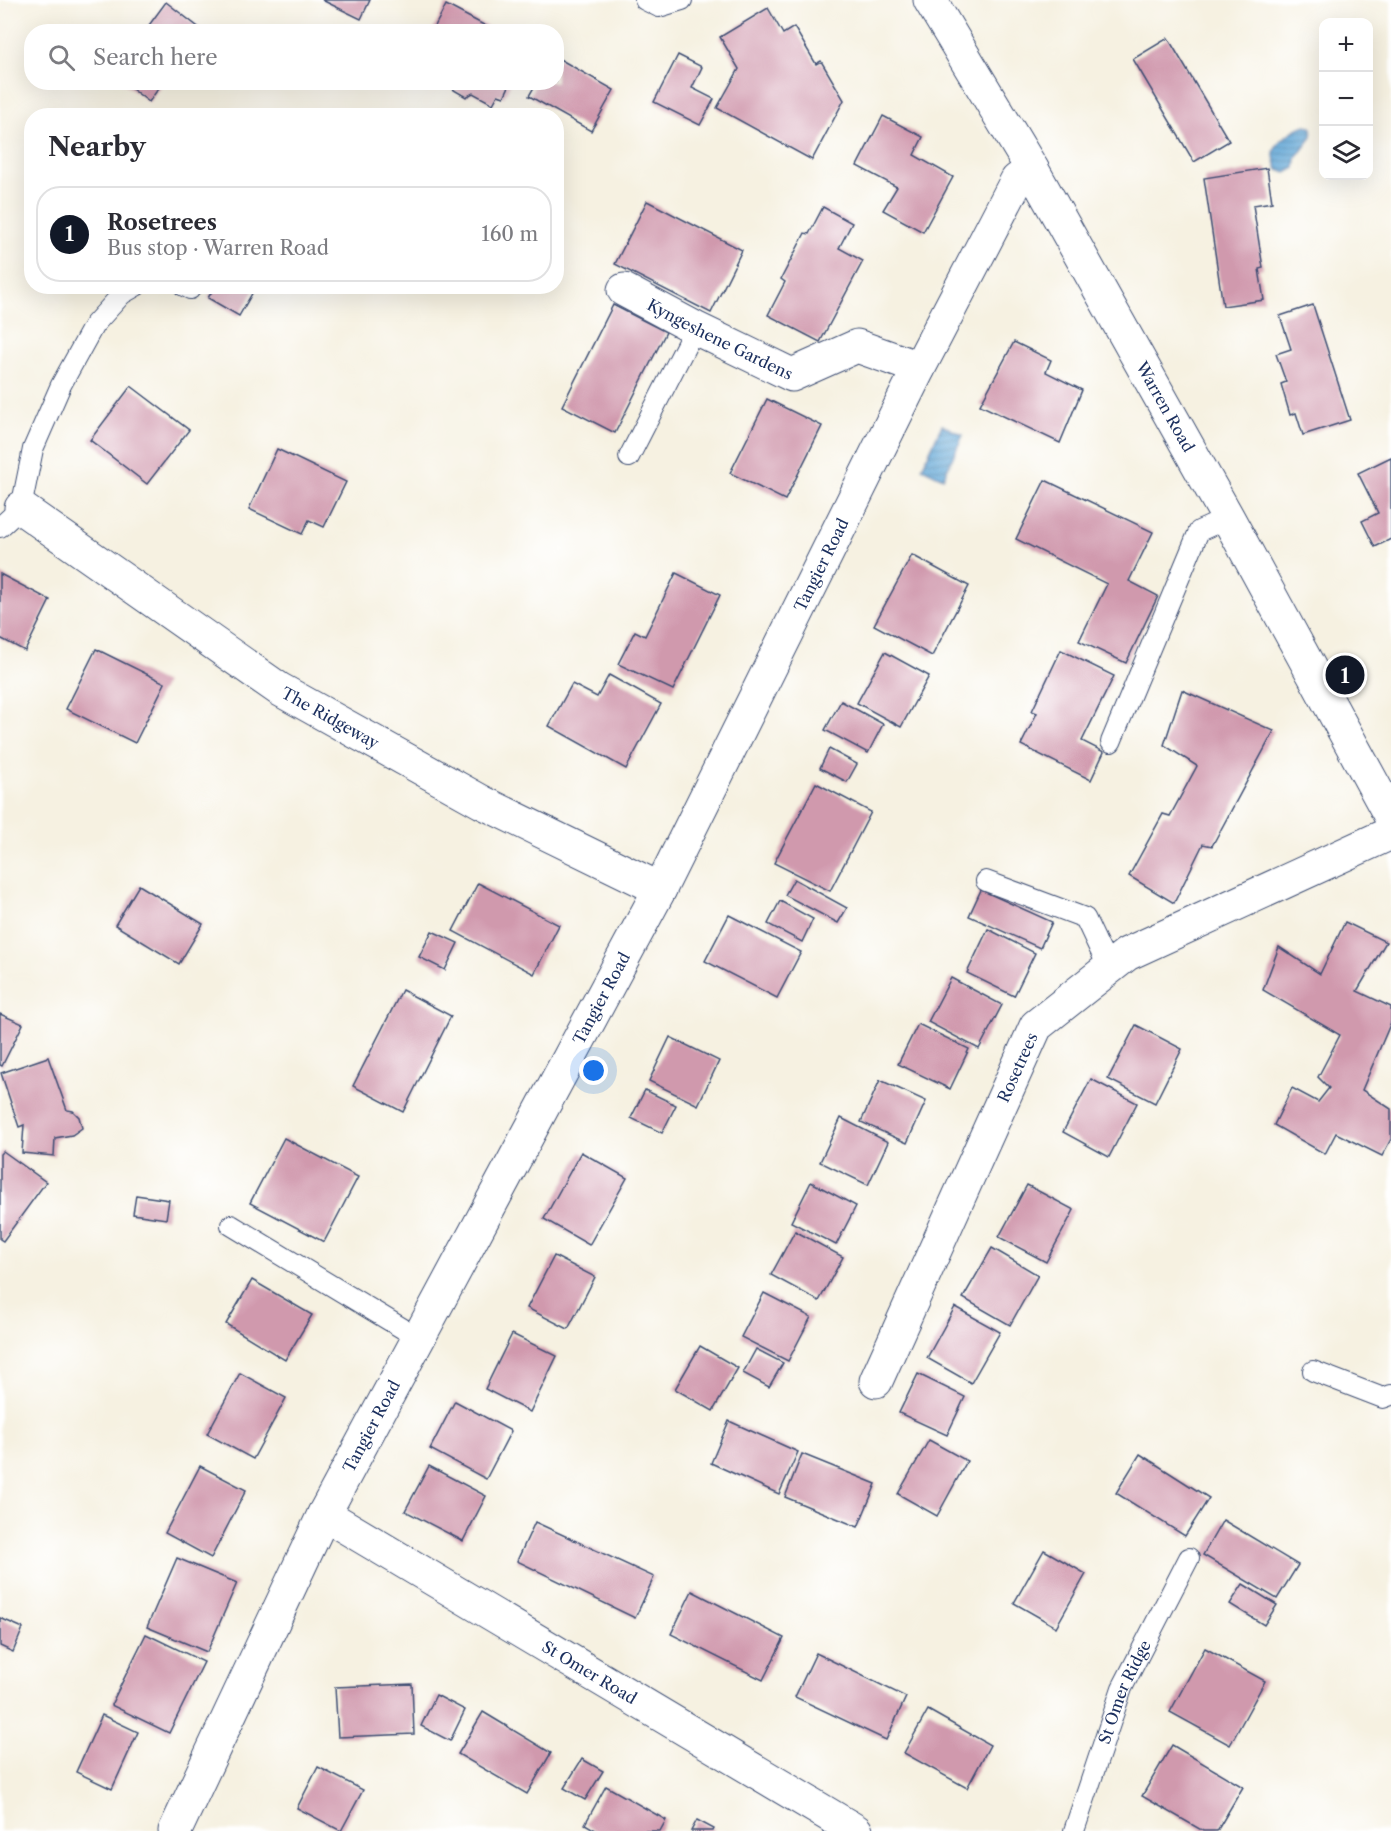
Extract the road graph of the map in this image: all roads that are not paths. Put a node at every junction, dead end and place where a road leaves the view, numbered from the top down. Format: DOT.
graph roads {
  1 [pos="645,0"];
  2 [pos="682,0"];
  3 [pos="930,0"];
  4 [pos="1032,169"];
  5 [pos="624,290"];
  6 [pos="122,294"];
  7 [pos="695,328"];
  8 [pos="919,368"];
  9 [pos="629,457"];
  10 [pos="11,517"];
  11 [pos="1228,518"];
  12 [pos="1111,742"];
  13 [pos="1390,818"];
  14 [pos="986,881"];
  15 [pos="660,890"];
  16 [pos="1109,969"];
  17 [pos="231,1225"];
  18 [pos="420,1339"];
  19 [pos="1313,1371"];
  20 [pos="876,1381"];
  21 [pos="1391,1395"];
  22 [pos="324,1514"];
  23 [pos="1189,1558"];
  24 [pos="175,1831"];
  25 [pos="856,1831"];
  26 [pos="1074,1831"];
  1 -- 2 [label="lane"];
  3 -- 4 [label="street, Warren Road"];
  4 -- 8 [label="street, Tangier Road"];
  4 -- 11 [label="street, Warren Road"];
  5 -- 7 [label="street, Kyngeshene Gardens"];
  6 -- 10 [label="lane"];
  7 -- 8 [label="street, Kyngeshene Gardens"];
  7 -- 9 [label="lane"];
  8 -- 15 [label="street, Tangier Road"];
  10 -- 15 [label="street, The Ridgeway"];
  11 -- 12 [label="lane"];
  11 -- 13 [label="street, Warren Road"];
  13 -- 16 [label="street, Rosetrees"];
  14 -- 16 [label="lane"];
  15 -- 18 [label="street, Tangier Road"];
  16 -- 20 [label="street, Rosetrees"];
  17 -- 18 [label="lane"];
  18 -- 22 [label="street, Tangier Road"];
  19 -- 21 [label="lane"];
  22 -- 24 [label="street, Tangier Road"];
  22 -- 25 [label="street, St Omer Road"];
  23 -- 26 [label="lane, St Omer Ridge"];
}
